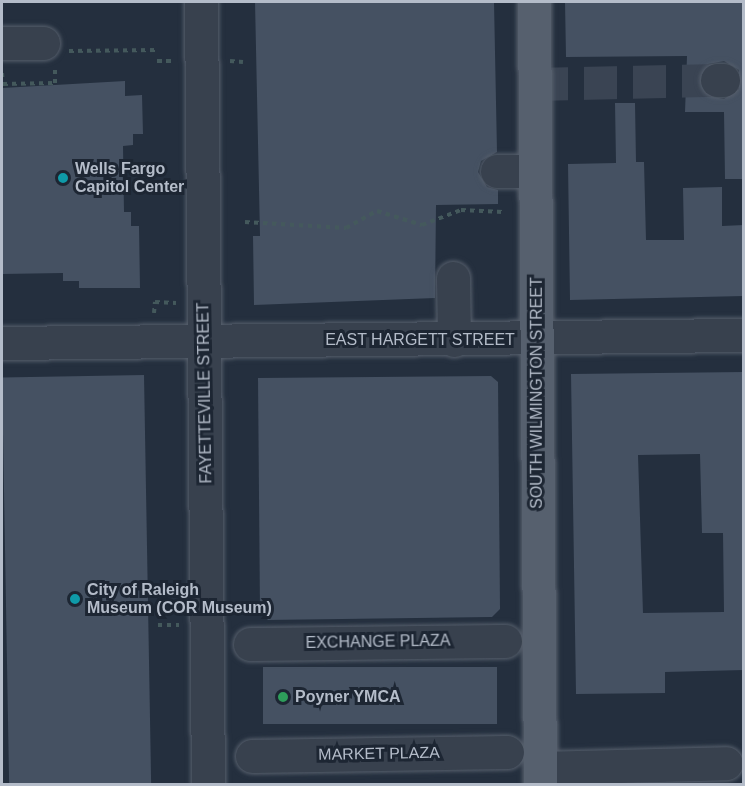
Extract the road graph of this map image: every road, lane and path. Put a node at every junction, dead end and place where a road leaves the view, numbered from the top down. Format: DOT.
graph roads {
  1 [pos="201,2"];
  2 [pos="534,2"];
  3 [pos="2,43"];
  4 [pos="157,50"];
  5 [pos="55,52"];
  6 [pos="175,61"];
  7 [pos="223,61"];
  8 [pos="157,62"];
  9 [pos="243,62"];
  10 [pos="2,73"];
  11 [pos="497,171"];
  12 [pos="535,171"];
  13 [pos="503,212"];
  14 [pos="245,222"];
  15 [pos="453,278"];
  16 [pos="178,303"];
  17 [pos="154,313"];
  18 [pos="744,335"];
  19 [pos="454,340"];
  20 [pos="537,340"];
  21 [pos="204,342"];
  22 [pos="2,343"];
  23 [pos="158,625"];
  24 [pos="182,625"];
  25 [pos="506,640"];
  26 [pos="250,644"];
  27 [pos="507,752"];
  28 [pos="252,756"];
  29 [pos="726,763"];
  30 [pos="540,776"];
  31 [pos="208,784"];
  1 -- 21 [label="street, FAYETTEVILLE STREET"];
  2 -- 12 [label="main road, SOUTH WILMINGTON STREET"];
  3 -- 5 [label="street"];
  4 -- 5 [label="path"];
  5 -- 10 [label="path"];
  6 -- 8 [label="path"];
  7 -- 9 [label="path"];
  11 -- 12 [label="street"];
  12 -- 20 [label="main road, SOUTH WILMINGTON STREET"];
  13 -- 14 [label="path"];
  15 -- 19 [label="street"];
  16 -- 17 [label="path"];
  18 -- 20 [label="street, EAST HARGETT STREET"];
  19 -- 20 [label="street, EAST HARGETT STREET"];
  19 -- 21 [label="street, EAST HARGETT STREET"];
  20 -- 30 [label="main road, SOUTH WILMINGTON STREET"];
  21 -- 22 [label="street, EAST HARGETT STREET"];
  21 -- 31 [label="street, FAYETTEVILLE STREET"];
  23 -- 24 [label="path"];
  25 -- 26 [label="street, EXCHANGE PLAZA"];
  27 -- 28 [label="street, MARKET PLAZA"];
  29 -- 30 [label="street"];
}
